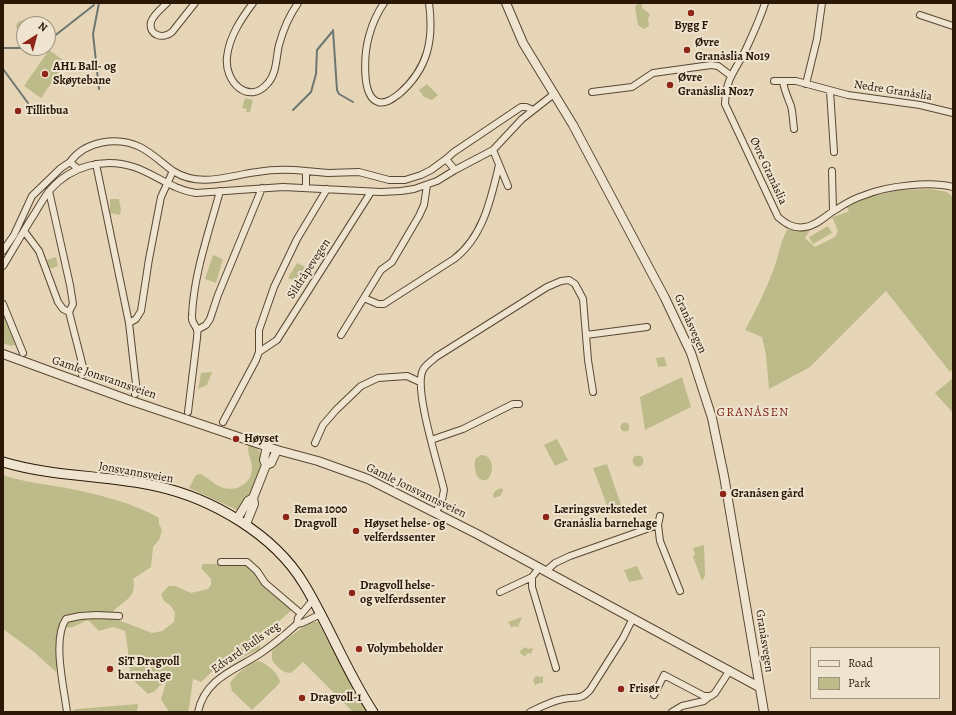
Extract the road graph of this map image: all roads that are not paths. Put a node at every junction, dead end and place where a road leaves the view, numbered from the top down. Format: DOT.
graph roads {
  1 [pos="167,3"];
  2 [pos="194,3"];
  3 [pos="253,3"];
  4 [pos="298,3"];
  5 [pos="384,3"];
  6 [pos="429,3"];
  7 [pos="506,3"];
  8 [pos="765,3"];
  9 [pos="822,3"];
  10 [pos="920,14"];
  11 [pos="953,26"];
  12 [pos="730,75"];
  13 [pos="774,81"];
  14 [pos="783,81"];
  15 [pos="806,84"];
  16 [pos="830,91"];
  17 [pos="592,92"];
  18 [pos="554,94"];
  19 [pos="534,110"];
  20 [pos="953,113"];
  21 [pos="794,130"];
  22 [pos="492,150"];
  23 [pos="834,152"];
  24 [pos="446,159"];
  25 [pos="70,162"];
  26 [pos="96,164"];
  27 [pos="499,165"];
  28 [pos="78,169"];
  29 [pos="455,170"];
  30 [pos="173,171"];
  31 [pos="306,171"];
  32 [pos="832,171"];
  33 [pos="167,183"];
  34 [pos="427,185"];
  35 [pos="508,186"];
  36 [pos="306,187"];
  37 [pos="953,187"];
  38 [pos="262,188"];
  39 [pos="327,189"];
  40 [pos="49,191"];
  41 [pos="220,192"];
  42 [pos="371,192"];
  43 [pos="833,211"];
  44 [pos="24,231"];
  45 [pos="3,251"];
  46 [pos="3,266"];
  47 [pos="364,298"];
  48 [pos="3,304"];
  49 [pos="69,312"];
  50 [pos="129,323"];
  51 [pos="647,327"];
  52 [pos="197,330"];
  53 [pos="341,335"];
  54 [pos="586,335"];
  55 [pos="258,352"];
  56 [pos="23,353"];
  57 [pos="3,354"];
  58 [pos="82,375"];
  59 [pos="420,382"];
  60 [pos="593,392"];
  61 [pos="135,394"];
  62 [pos="519,404"];
  63 [pos="188,412"];
  64 [pos="223,422"];
  65 [pos="431,440"];
  66 [pos="315,443"];
  67 [pos="267,446"];
  68 [pos="277,450"];
  69 [pos="3,462"];
  70 [pos="266,465"];
  71 [pos="253,498"];
  72 [pos="436,512"];
  73 [pos="660,516"];
  74 [pos="237,519"];
  75 [pos="246,524"];
  76 [pos="658,525"];
  77 [pos="221,562"];
  78 [pos="542,570"];
  79 [pos="532,577"];
  80 [pos="680,591"];
  81 [pos="500,592"];
  82 [pos="313,600"];
  83 [pos="299,612"];
  84 [pos="321,614"];
  85 [pos="119,616"];
  86 [pos="633,618"];
  87 [pos="297,624"];
  88 [pos="556,668"];
  89 [pos="730,670"];
  90 [pos="759,687"];
  91 [pos="654,694"];
  92 [pos="709,697"];
  93 [pos="67,712"];
  94 [pos="198,712"];
  95 [pos="373,712"];
  96 [pos="530,712"];
  97 [pos="672,712"];
  98 [pos="764,712"];
  1 -- 2 [label="street"];
  3 -- 4 [label="street"];
  5 -- 6 [label="street"];
  7 -- 18 [label="street, Granåsvegen"];
  8 -- 12 [label="street, Øvre Granåslia"];
  9 -- 15 [label="street"];
  10 -- 11 [label="street"];
  12 -- 17 [label="street"];
  12 -- 43 [label="street, Øvre Granåslia"];
  13 -- 14 [label="street, Nedre Granåslia"];
  14 -- 15 [label="street, Nedre Granåslia"];
  14 -- 21 [label="street"];
  15 -- 16 [label="street, Nedre Granåslia"];
  16 -- 20 [label="street, Nedre Granåslia"];
  16 -- 23 [label="street"];
  18 -- 19 [label="street"];
  18 -- 90 [label="street, Granåsvegen"];
  19 -- 22 [label="street"];
  19 -- 24 [label="street"];
  22 -- 27 [label="street"];
  22 -- 29 [label="street"];
  24 -- 29 [label="street"];
  24 -- 31 [label="street"];
  25 -- 28 [label="street"];
  25 -- 30 [label="street"];
  25 -- 45 [label="street"];
  26 -- 28 [label="street"];
  26 -- 33 [label="street"];
  26 -- 50 [label="street"];
  27 -- 35 [label="street"];
  27 -- 47 [label="street"];
  28 -- 40 [label="street"];
  29 -- 34 [label="street"];
  30 -- 31 [label="street"];
  30 -- 33 [label="street"];
  31 -- 36 [label="street"];
  32 -- 43 [label="street"];
  33 -- 41 [label="street"];
  33 -- 50 [label="street"];
  34 -- 42 [label="street"];
  34 -- 47 [label="street"];
  36 -- 38 [label="street"];
  36 -- 39 [label="street"];
  37 -- 43 [label="street, Øvre Granåslia"];
  38 -- 41 [label="street"];
  38 -- 52 [label="street"];
  39 -- 42 [label="street"];
  39 -- 55 [label="street, Sildråpevegen"];
  40 -- 44 [label="street"];
  40 -- 49 [label="street"];
  41 -- 52 [label="street"];
  42 -- 55 [label="street, Sildråpevegen"];
  44 -- 46 [label="street"];
  44 -- 49 [label="street"];
  47 -- 53 [label="street"];
  48 -- 56 [label="street"];
  49 -- 58 [label="street"];
  50 -- 61 [label="street"];
  51 -- 54 [label="street"];
  52 -- 63 [label="street"];
  54 -- 59 [label="street"];
  54 -- 60 [label="street"];
  55 -- 64 [label="street, Sildråpevegen"];
  57 -- 67 [label="street, Gamle Jonsvannsveien"];
  59 -- 65 [label="street"];
  59 -- 66 [label="street"];
  62 -- 65 [label="street"];
  65 -- 72 [label="street"];
  67 -- 68 [label="street, Gamle Jonsvannsveien"];
  67 -- 70 [label="street"];
  68 -- 70 [label="street"];
  68 -- 72 [label="street, Gamle Jonsvannsveien"];
  69 -- 74 [label="main road, Jonsvannsveien"];
  70 -- 71 [label="street"];
  71 -- 74 [label="street"];
  71 -- 75 [label="street"];
  72 -- 78 [label="street, Gamle Jonsvannsveien"];
  73 -- 76 [label="street"];
  74 -- 75 [label="main road, Jonsvannsveien"];
  75 -- 82 [label="main road, Jonsvannsveien"];
  76 -- 78 [label="street"];
  76 -- 80 [label="street"];
  77 -- 83 [label="street"];
  78 -- 79 [label="street"];
  78 -- 86 [label="street, Gamle Jonsvannsveien"];
  79 -- 81 [label="street"];
  79 -- 88 [label="street"];
  82 -- 84 [label="main road, Jonsvannsveien"];
  82 -- 87 [label="street, Edvard Bulls veg"];
  84 -- 87 [label="street, Edvard Bulls veg"];
  84 -- 95 [label="main road, Jonsvannsveien"];
  85 -- 93 [label="street"];
  86 -- 89 [label="street, Gamle Jonsvannsveien"];
  86 -- 96 [label="street"];
  87 -- 94 [label="street, Edvard Bulls veg"];
  89 -- 90 [label="street, Gamle Jonsvannsveien"];
  89 -- 92 [label="street"];
  90 -- 98 [label="street"];
  91 -- 92 [label="street"];
  92 -- 97 [label="street"];
}
